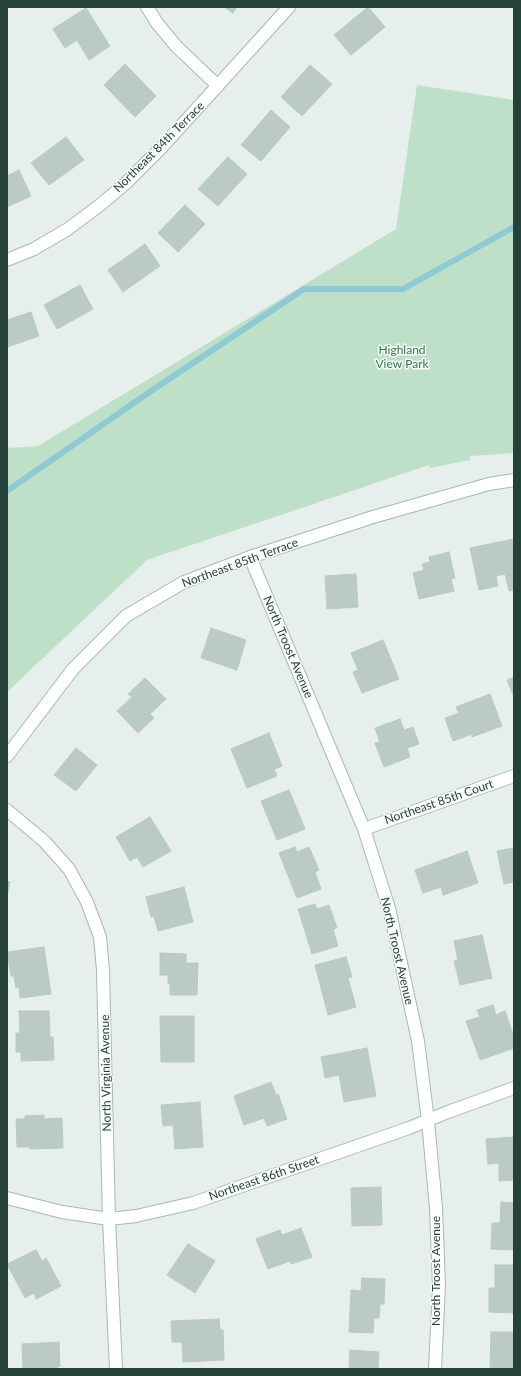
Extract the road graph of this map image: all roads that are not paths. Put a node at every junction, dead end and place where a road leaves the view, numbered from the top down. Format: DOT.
graph roads {
  1 [pos="147,7"];
  2 [pos="289,7"];
  3 [pos="218,86"];
  4 [pos="7,260"];
  5 [pos="514,480"];
  6 [pos="250,557"];
  7 [pos="7,756"];
  8 [pos="514,776"];
  9 [pos="7,810"];
  10 [pos="364,829"];
  11 [pos="514,1088"];
  12 [pos="428,1120"];
  13 [pos="7,1198"];
  14 [pos="109,1219"];
  15 [pos="116,1369"];
  16 [pos="435,1369"];
  1 -- 3 [label="street"];
  2 -- 3 [label="street, Northeast 84th Terrace"];
  3 -- 4 [label="street, Northeast 84th Terrace"];
  5 -- 6 [label="street, Northeast 85th Terrace"];
  6 -- 7 [label="street, Northeast 85th Terrace"];
  6 -- 10 [label="street, North Troost Avenue"];
  8 -- 10 [label="street, Northeast 85th Court"];
  9 -- 14 [label="street, North Virginia Avenue"];
  10 -- 12 [label="street, North Troost Avenue"];
  11 -- 12 [label="street, Northeast 86th Street"];
  12 -- 14 [label="street, Northeast 86th Street"];
  12 -- 16 [label="street, North Troost Avenue"];
  13 -- 14 [label="street, Northeast 86th Street"];
  14 -- 15 [label="street, North Virginia Avenue"];
}
